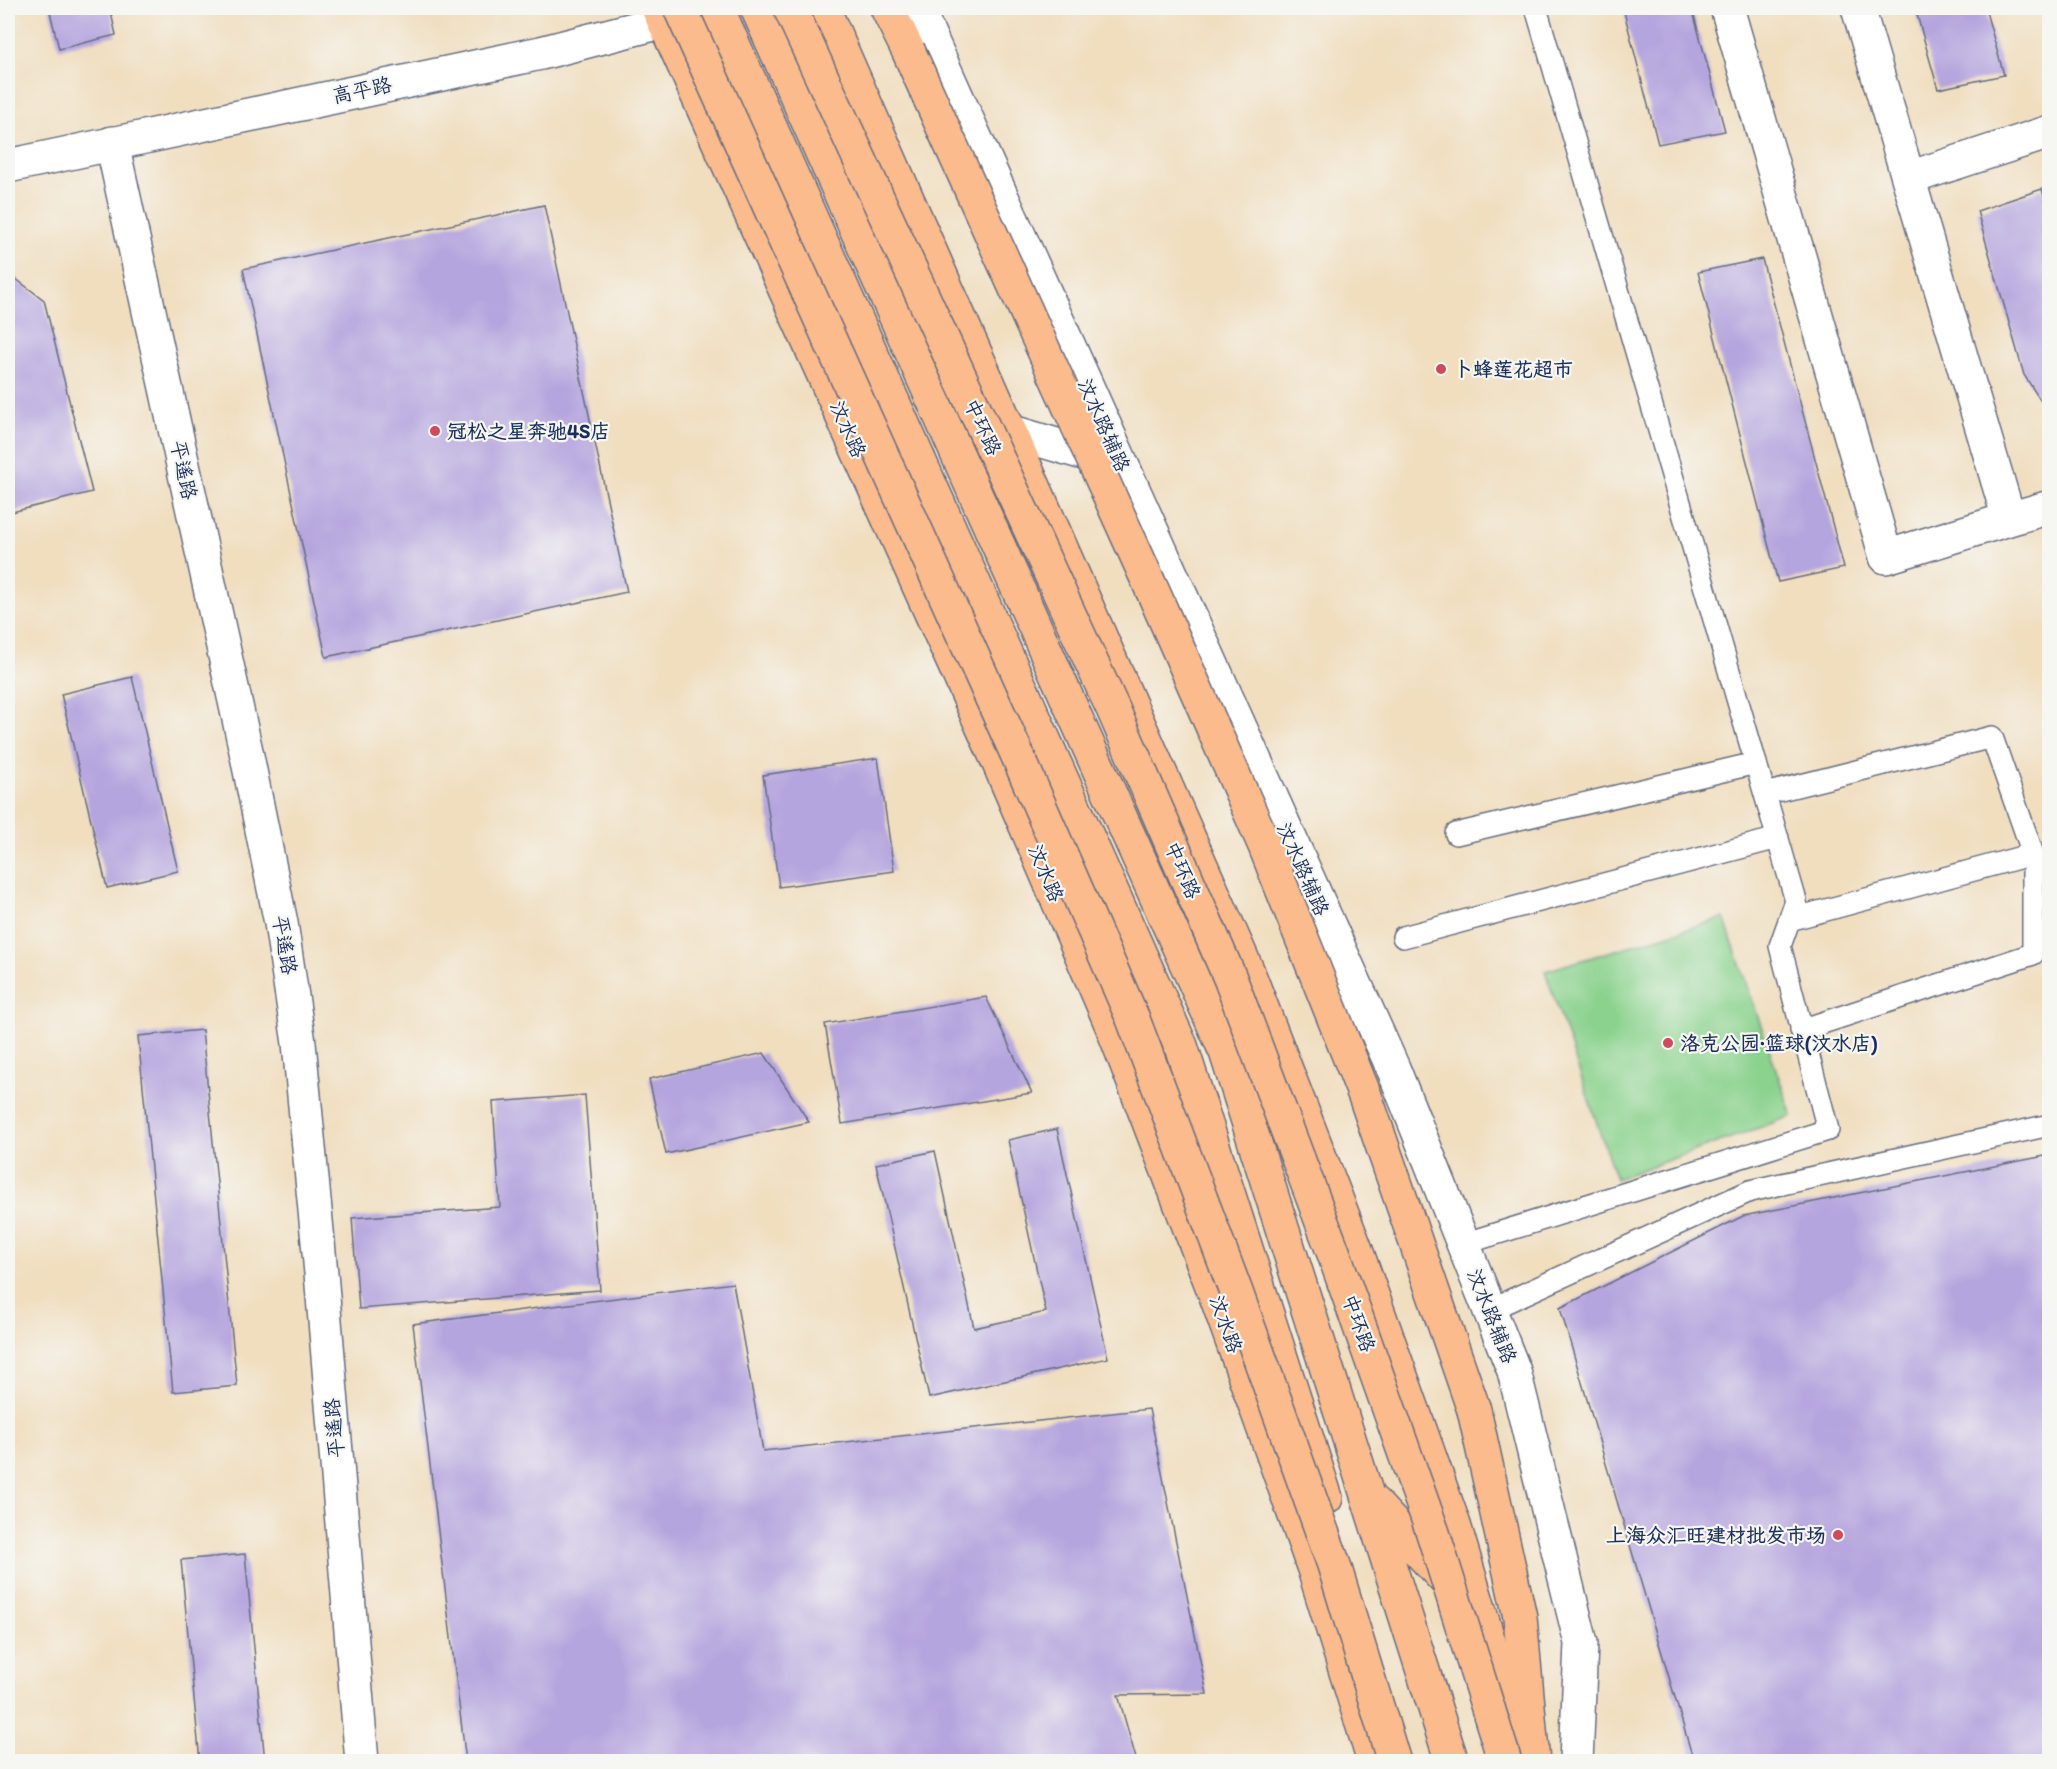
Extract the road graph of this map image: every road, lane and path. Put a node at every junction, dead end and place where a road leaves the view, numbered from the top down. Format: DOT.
graph roads {
  1 [pos="716,8"];
  2 [pos="757,8"];
  3 [pos="790,8"];
  4 [pos="823,8"];
  5 [pos="887,8"];
  6 [pos="917,8"];
  7 [pos="1536,8"];
  8 [pos="1727,8"];
  9 [pos="1858,8"];
  10 [pos="667,12"];
  11 [pos="2049,132"];
  12 [pos="112,143"];
  13 [pos="8,166"];
  14 [pos="1908,178"];
  15 [pos="1009,431"];
  16 [pos="1122,464"];
  17 [pos="2049,507"];
  18 [pos="2009,519"];
  19 [pos="1053,530"];
  20 [pos="1065,693"];
  21 [pos="1756,763"];
  22 [pos="1765,794"];
  23 [pos="1456,834"];
  24 [pos="1778,838"];
  25 [pos="2033,854"];
  26 [pos="1789,920"];
  27 [pos="1403,937"];
  28 [pos="1801,1030"];
  29 [pos="2049,1125"];
  30 [pos="1463,1244"];
  31 [pos="1490,1310"];
  32 [pos="1367,1496"];
  33 [pos="1483,1620"];
  34 [pos="362,1761"];
  35 [pos="1374,1761"];
  36 [pos="1394,1761"];
  37 [pos="1411,1761"];
  38 [pos="1452,1761"];
  39 [pos="1506,1761"];
  40 [pos="1525,1761"];
  41 [pos="1533,1761"];
  42 [pos="1576,1761"];
  1 -- 10 [label="street, 高平路"];
  1 -- 37 [label="main road, 汶水路"];
  2 -- 20 [label="main road"];
  3 -- 39 [label="main road, 中环路, bridge"];
  4 -- 15 [label="main road"];
  5 -- 41 [label="main road, bridge"];
  6 -- 16 [label="street, 汶水路辅路"];
  7 -- 21 [label="lane"];
  8 -- 18 [label="street"];
  9 -- 14 [label="street"];
  10 -- 12 [label="street, 高平路"];
  10 -- 35 [label="main road, 汶水路"];
  10 -- 36 [label="main road, bridge"];
  11 -- 14 [label="street"];
  12 -- 13 [label="street, 高平路"];
  12 -- 34 [label="street, 平遥路"];
  14 -- 18 [label="street"];
  15 -- 16 [label="street"];
  15 -- 19 [label="main road"];
  16 -- 30 [label="street, 汶水路辅路"];
  17 -- 18 [label="street"];
  19 -- 20 [label="main road"];
  19 -- 33 [label="main road"];
  20 -- 32 [label="main road"];
  21 -- 22 [label="lane"];
  21 -- 23 [label="lane"];
  22 -- 24 [label="lane"];
  22 -- 25 [label="lane"];
  24 -- 26 [label="lane"];
  24 -- 27 [label="lane"];
  25 -- 26 [label="lane"];
  25 -- 28 [label="lane"];
  26 -- 28 [label="lane"];
  28 -- 30 [label="lane"];
  29 -- 31 [label="lane"];
  30 -- 31 [label="street, 汶水路辅路"];
  31 -- 42 [label="street, 汶水路辅路"];
  32 -- 33 [label="main road"];
  32 -- 38 [label="main road"];
  33 -- 40 [label="main road"];
}
